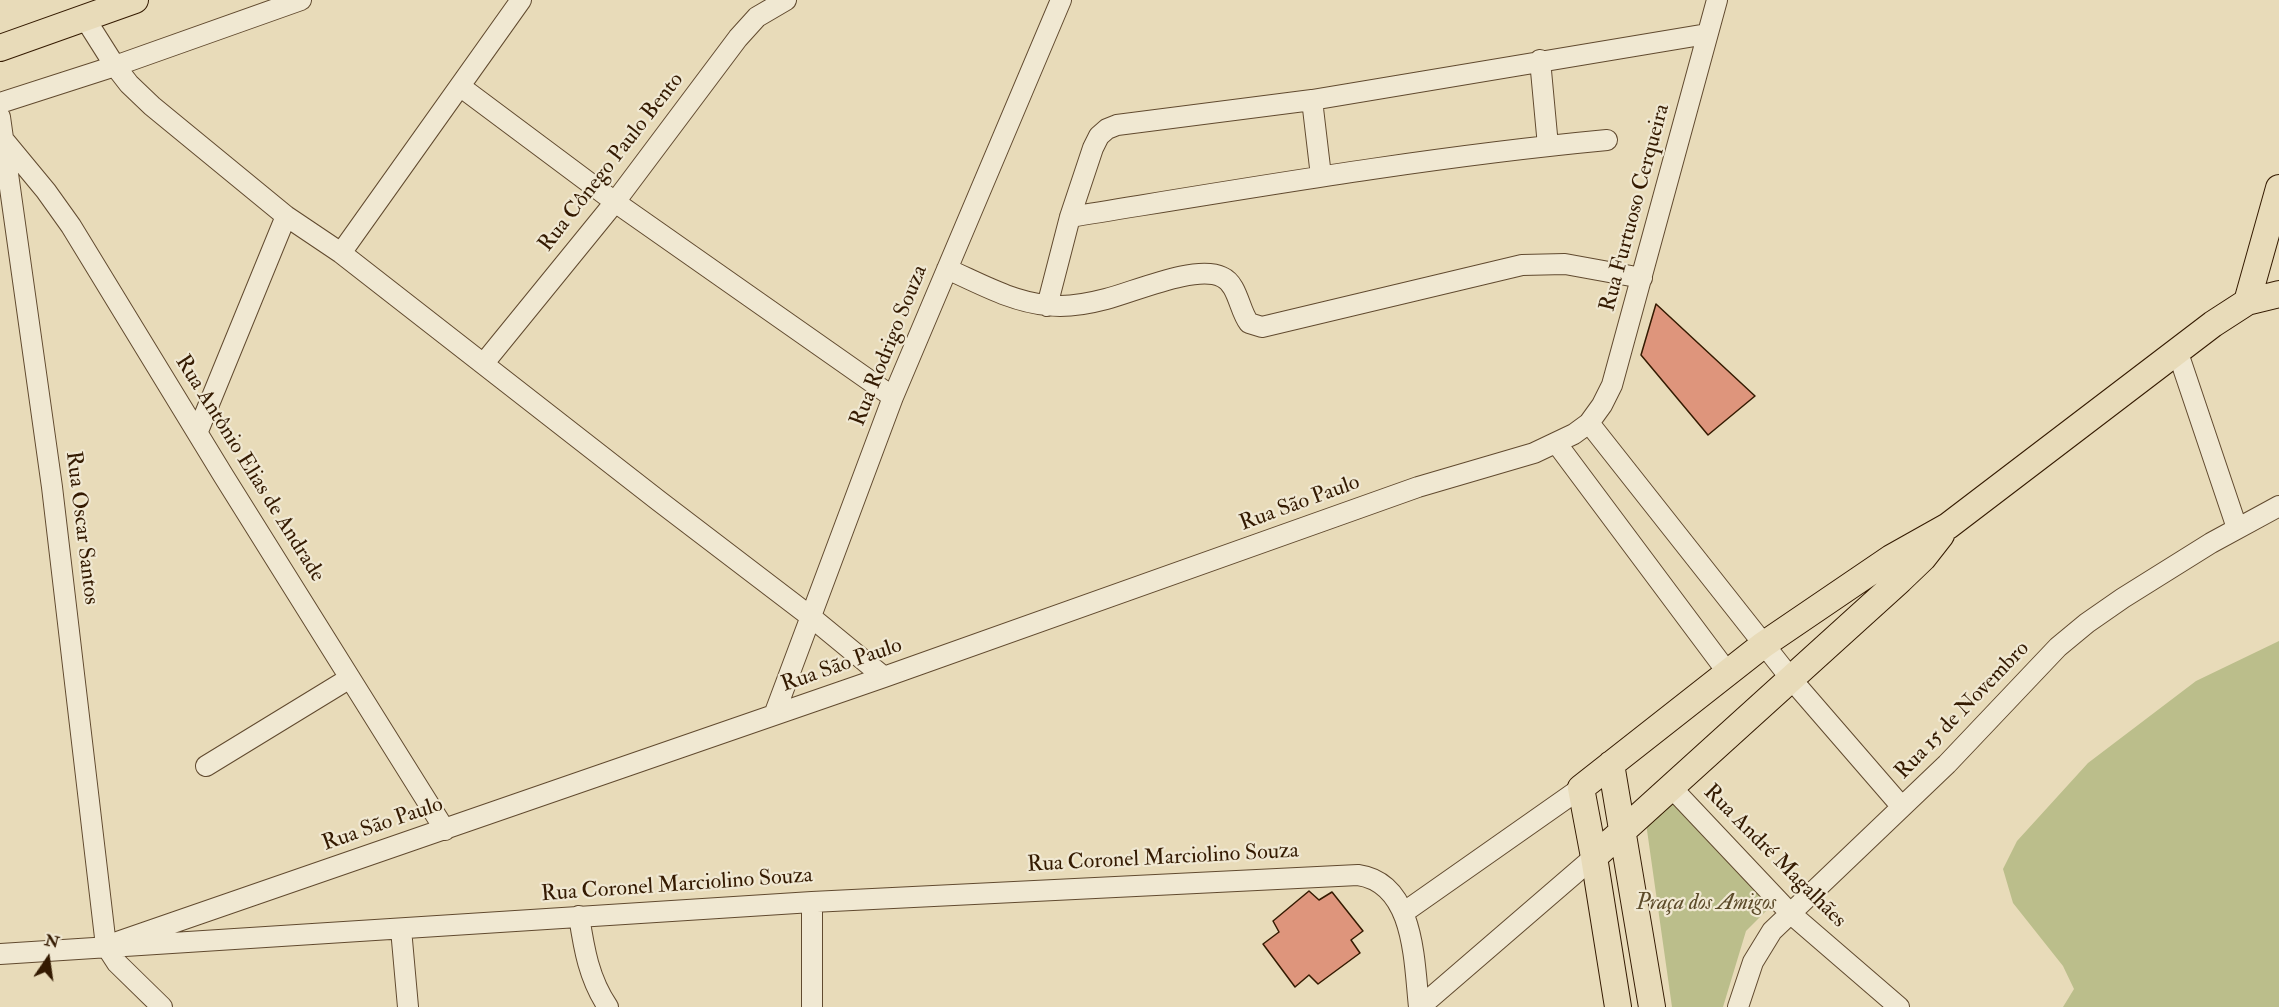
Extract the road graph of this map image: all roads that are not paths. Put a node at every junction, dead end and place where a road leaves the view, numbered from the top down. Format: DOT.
graph roads {
  1 [pos="135,0"];
  2 [pos="301,0"];
  3 [pos="521,0"];
  4 [pos="786,0"];
  5 [pos="1061,0"];
  6 [pos="1717,0"];
  7 [pos="84,17"];
  8 [pos="1707,34"];
  9 [pos="0,48"];
  10 [pos="1540,60"];
  11 [pos="115,66"];
  12 [pos="461,87"];
  13 [pos="1312,100"];
  14 [pos="0,103"];
  15 [pos="0,117"];
  16 [pos="3,139"];
  17 [pos="1607,140"];
  18 [pos="1548,146"];
  19 [pos="1321,176"];
  20 [pos="2279,188"];
  21 [pos="615,202"];
  22 [pos="286,216"];
  23 [pos="1070,217"];
  24 [pos="341,253"];
  25 [pos="947,269"];
  26 [pos="1642,278"];
  27 [pos="2279,294"];
  28 [pos="2247,302"];
  29 [pos="1047,306"];
  30 [pos="2177,350"];
  31 [pos="484,363"];
  32 [pos="893,397"];
  33 [pos="1589,423"];
  34 [pos="198,431"];
  35 [pos="1557,444"];
  36 [pos="2279,506"];
  37 [pos="1947,526"];
  38 [pos="2237,528"];
  39 [pos="812,616"];
  40 [pos="1763,645"];
  41 [pos="1728,673"];
  42 [pos="884,677"];
  43 [pos="350,678"];
  44 [pos="1792,680"];
  45 [pos="774,715"];
  46 [pos="1611,764"];
  47 [pos="206,766"];
  48 [pos="1671,787"];
  49 [pos="1581,788"];
  50 [pos="1902,807"];
  51 [pos="445,830"];
  52 [pos="1622,832"];
  53 [pos="1594,858"];
  54 [pos="812,902"];
  55 [pos="1403,912"];
  56 [pos="1790,913"];
  57 [pos="579,916"];
  58 [pos="401,929"];
  59 [pos="106,946"];
  60 [pos="0,954"];
  61 [pos="162,1007"];
  62 [pos="408,1007"];
  63 [pos="608,1007"];
  64 [pos="812,1007"];
  65 [pos="1420,1007"];
  66 [pos="1618,1007"];
  67 [pos="1652,1007"];
  68 [pos="1738,1007"];
  69 [pos="1899,1007"];
  1 -- 7 [label="main road"];
  2 -- 11 [label="street"];
  3 -- 12 [label="street"];
  4 -- 21 [label="street, Rua Cônego Paulo Bento"];
  5 -- 25 [label="street, Rua Rodrigo Souza"];
  6 -- 8 [label="street, Rua Furtuoso Cerqueira"];
  7 -- 9 [label="main road"];
  7 -- 11 [label="street"];
  8 -- 10 [label="street"];
  8 -- 26 [label="street, Rua Furtuoso Cerqueira"];
  10 -- 13 [label="street"];
  10 -- 18 [label="street"];
  11 -- 14 [label="street"];
  11 -- 22 [label="street"];
  12 -- 21 [label="street"];
  12 -- 24 [label="street"];
  13 -- 19 [label="street"];
  13 -- 23 [label="street"];
  15 -- 16 [label="street, Rua Oscar Santos"];
  16 -- 34 [label="street, Rua Antônio Elias de Andrade"];
  16 -- 59 [label="street, Rua Oscar Santos"];
  17 -- 18 [label="street"];
  18 -- 19 [label="street"];
  19 -- 23 [label="street"];
  20 -- 28 [label="main road"];
  21 -- 31 [label="street, Rua Cônego Paulo Bento"];
  21 -- 32 [label="street"];
  22 -- 24 [label="street"];
  22 -- 34 [label="street"];
  23 -- 29 [label="street"];
  24 -- 31 [label="street"];
  25 -- 29 [label="street"];
  25 -- 32 [label="street, Rua Rodrigo Souza"];
  26 -- 29 [label="street"];
  26 -- 33 [label="street, Rua Furtuoso Cerqueira"];
  27 -- 28 [label="main road"];
  28 -- 30 [label="main road"];
  30 -- 37 [label="main road"];
  30 -- 38 [label="street"];
  31 -- 39 [label="street"];
  32 -- 39 [label="street, Rua Rodrigo Souza"];
  33 -- 35 [label="street, Rua São Paulo"];
  33 -- 40 [label="street"];
  34 -- 43 [label="street, Rua Antônio Elias de Andrade"];
  35 -- 41 [label="street"];
  35 -- 42 [label="street, Rua São Paulo"];
  36 -- 38 [label="street, Rua 15 de Novembro"];
  37 -- 40 [label="main road"];
  37 -- 44 [label="main road"];
  38 -- 50 [label="street, Rua 15 de Novembro"];
  39 -- 42 [label="street"];
  39 -- 45 [label="street, Rua Rodrigo Souza"];
  40 -- 41 [label="main road"];
  40 -- 44 [label="street"];
  41 -- 46 [label="main road"];
  42 -- 45 [label="street, Rua São Paulo"];
  43 -- 47 [label="street"];
  43 -- 51 [label="street, Rua Antônio Elias de Andrade"];
  44 -- 48 [label="main road"];
  44 -- 50 [label="street"];
  45 -- 51 [label="street, Rua São Paulo"];
  46 -- 49 [label="main road"];
  46 -- 52 [label="main road"];
  48 -- 52 [label="main road"];
  48 -- 56 [label="street, Rua André Magalhães"];
  49 -- 53 [label="main road"];
  49 -- 55 [label="street"];
  50 -- 56 [label="street, Rua 15 de Novembro"];
  51 -- 59 [label="street, Rua São Paulo"];
  52 -- 53 [label="main road"];
  52 -- 67 [label="main road"];
  53 -- 65 [label="street"];
  53 -- 66 [label="main road"];
  54 -- 55 [label="street, Rua Coronel Marciolino Souza"];
  54 -- 57 [label="street, Rua Coronel Marciolino Souza"];
  54 -- 64 [label="street"];
  55 -- 65 [label="street"];
  56 -- 68 [label="street, Rua 15 de Novembro"];
  56 -- 69 [label="street, Rua André Magalhães"];
  57 -- 58 [label="street, Rua Coronel Marciolino Souza"];
  57 -- 63 [label="street"];
  58 -- 59 [label="street, Rua Coronel Marciolino Souza"];
  58 -- 62 [label="street"];
  59 -- 60 [label="street, Rua Coronel Marciolino Souza"];
  59 -- 61 [label="street"];
}
